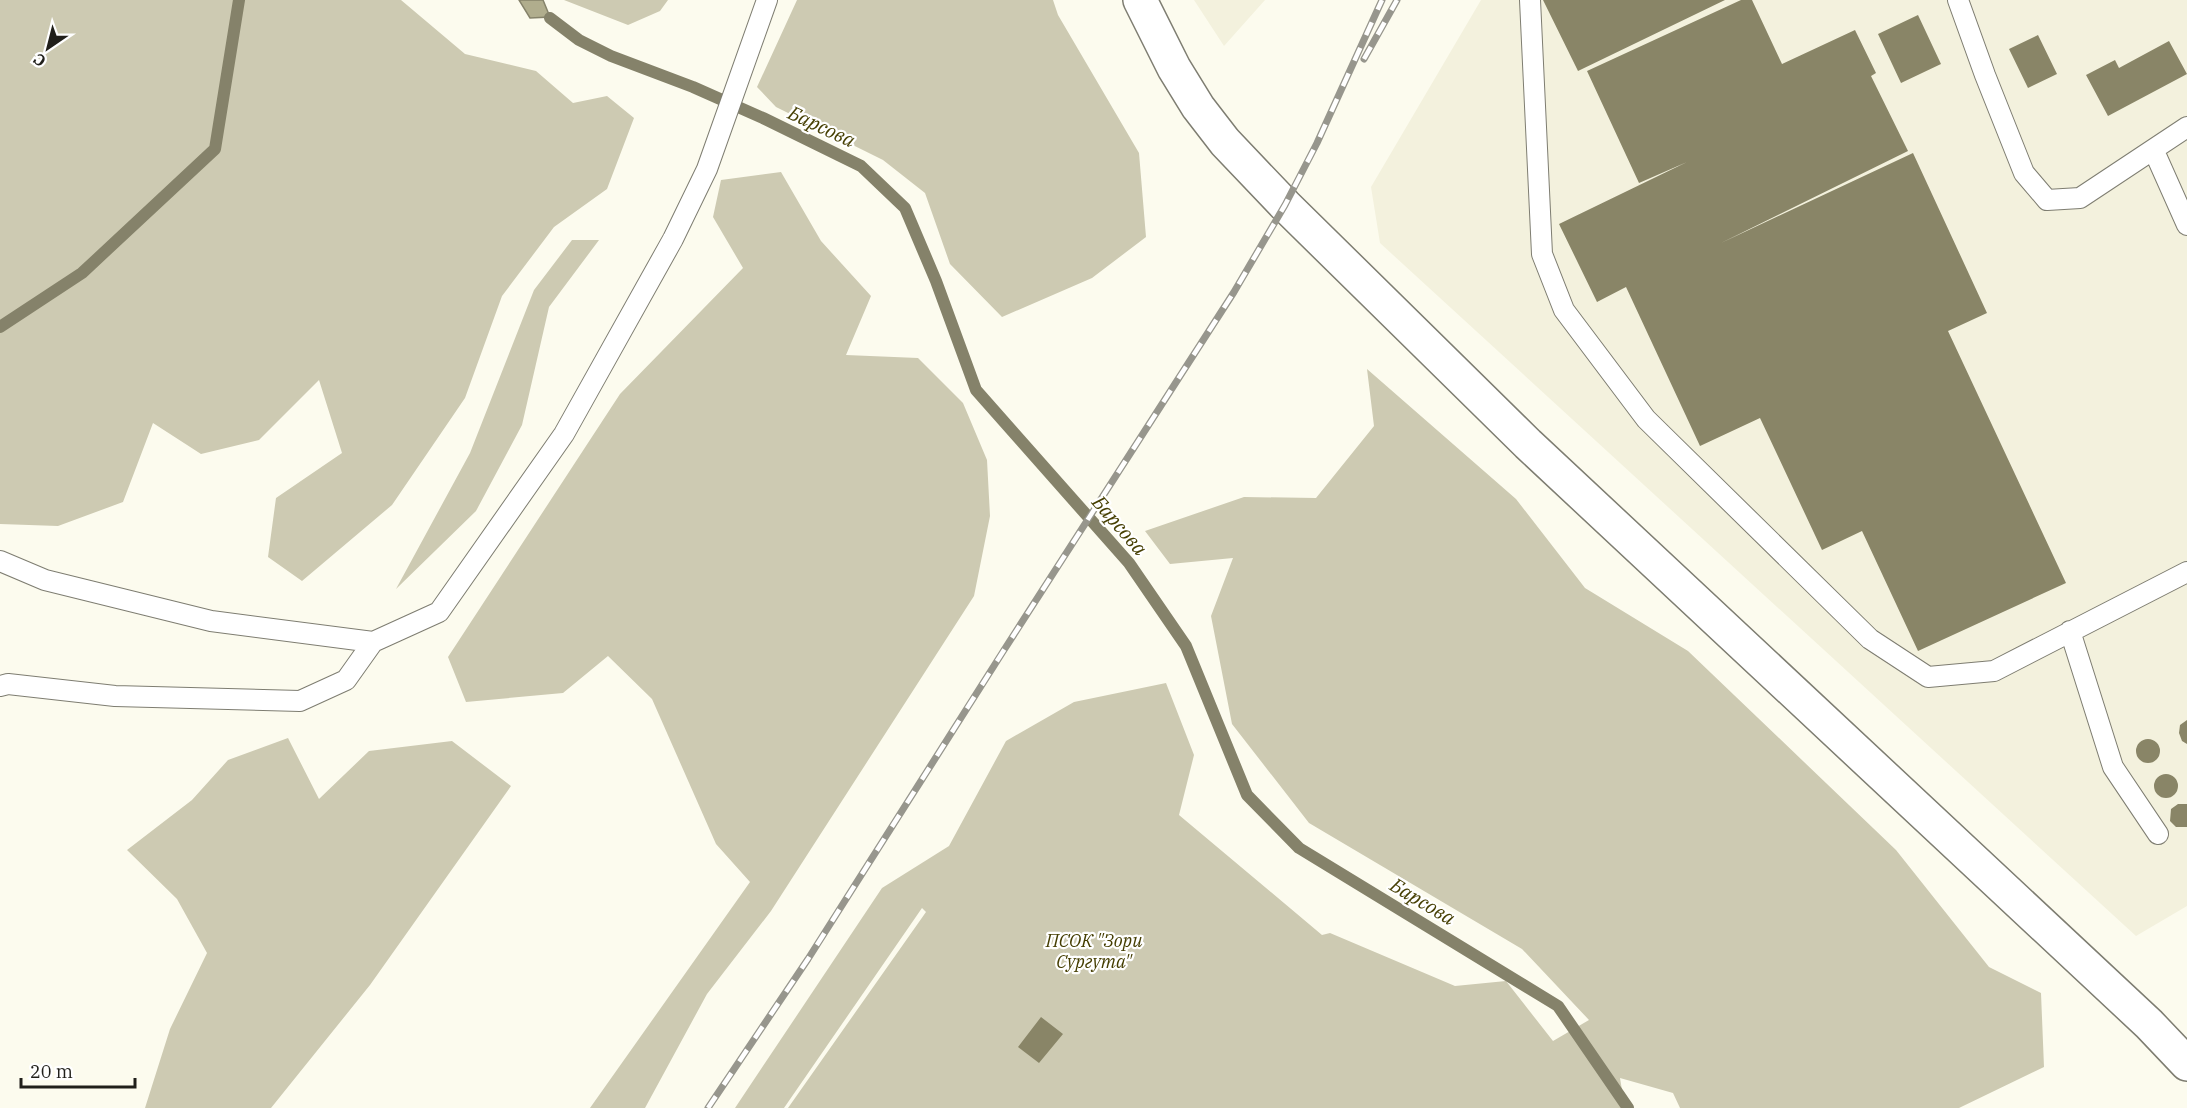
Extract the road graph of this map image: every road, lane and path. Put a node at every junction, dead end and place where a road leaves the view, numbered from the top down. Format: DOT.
graph roads {
  1 [pos="767,0"];
  2 [pos="1140,0"];
  3 [pos="1530,0"];
  4 [pos="1958,0"];
  5 [pos="2187,127"];
  6 [pos="2154,151"];
  7 [pos="2187,225"];
  8 [pos="0,561"];
  9 [pos="2187,572"];
  10 [pos="2070,631"];
  11 [pos="373,642"];
  12 [pos="0,686"];
  13 [pos="2158,834"];
  14 [pos="2187,1064"];
  1 -- 11 [label="lane"];
  2 -- 14 [label="street"];
  3 -- 10 [label="lane"];
  4 -- 6 [label="lane"];
  5 -- 6 [label="lane"];
  6 -- 7 [label="lane"];
  8 -- 11 [label="lane"];
  9 -- 10 [label="lane"];
  10 -- 13 [label="lane"];
  11 -- 12 [label="lane"];
}
